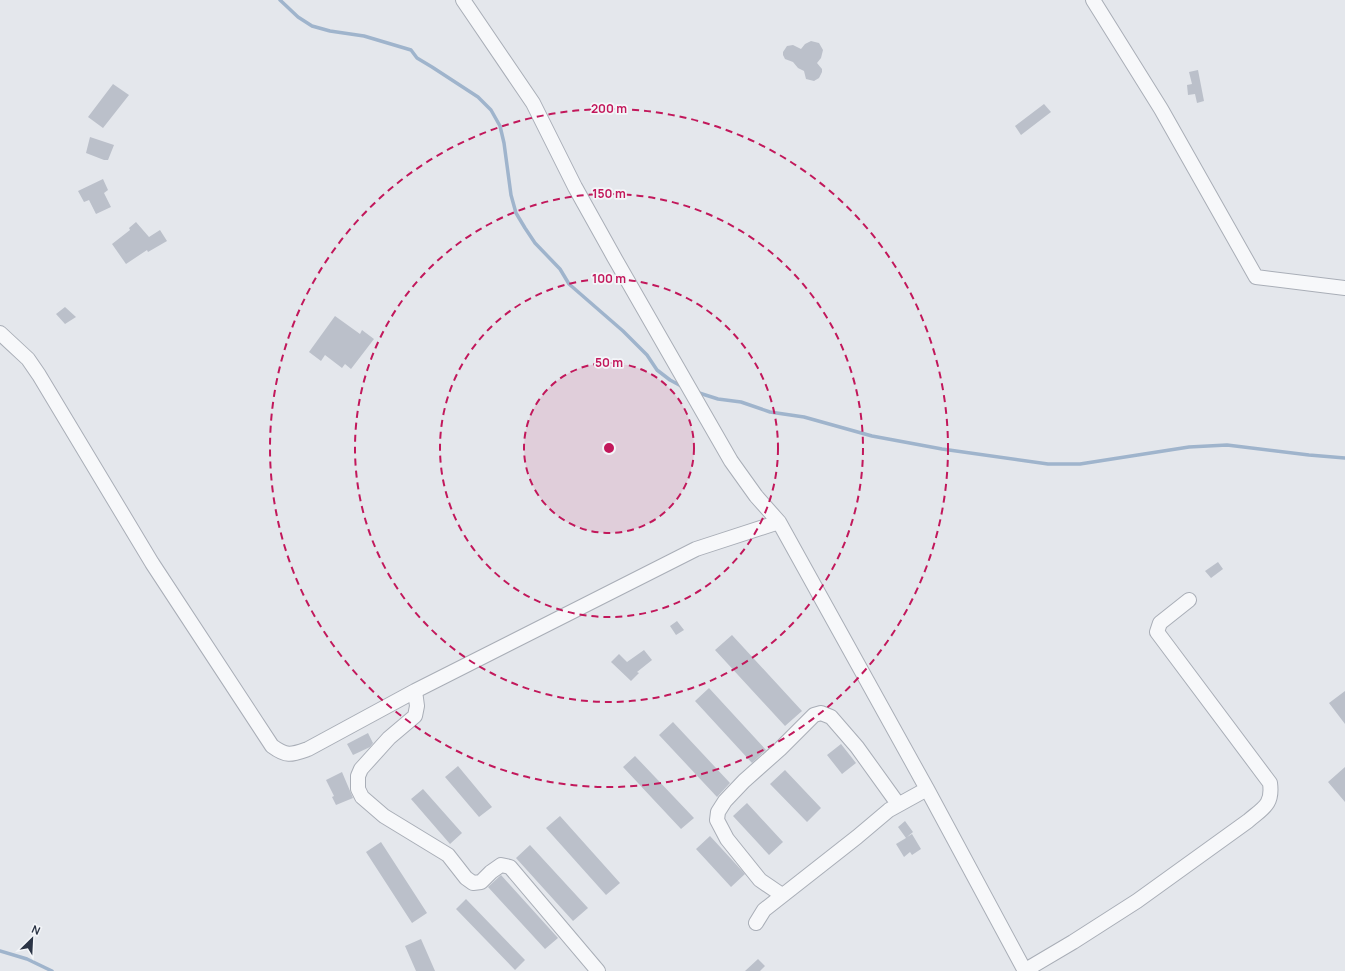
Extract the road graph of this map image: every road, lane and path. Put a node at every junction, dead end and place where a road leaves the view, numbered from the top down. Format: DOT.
graph roads {
  1 [pos="463,0"];
  2 [pos="1093,0"];
  3 [pos="1345,288"];
  4 [pos="1,335"];
  5 [pos="779,522"];
  6 [pos="1189,600"];
  7 [pos="415,691"];
  8 [pos="927,789"];
  9 [pos="898,804"];
  10 [pos="782,895"];
  11 [pos="756,923"];
  12 [pos="598,971"];
  13 [pos="1025,971"];
  1 -- 5 [label="street"];
  2 -- 3 [label="street"];
  4 -- 7 [label="street"];
  5 -- 7 [label="street"];
  5 -- 8 [label="street"];
  6 -- 13 [label="street"];
  7 -- 12 [label="street"];
  8 -- 9 [label="street"];
  8 -- 13 [label="street"];
  9 -- 10 [label="street"];
  9 -- 10 [label="street"];
  10 -- 11 [label="street"];
}
